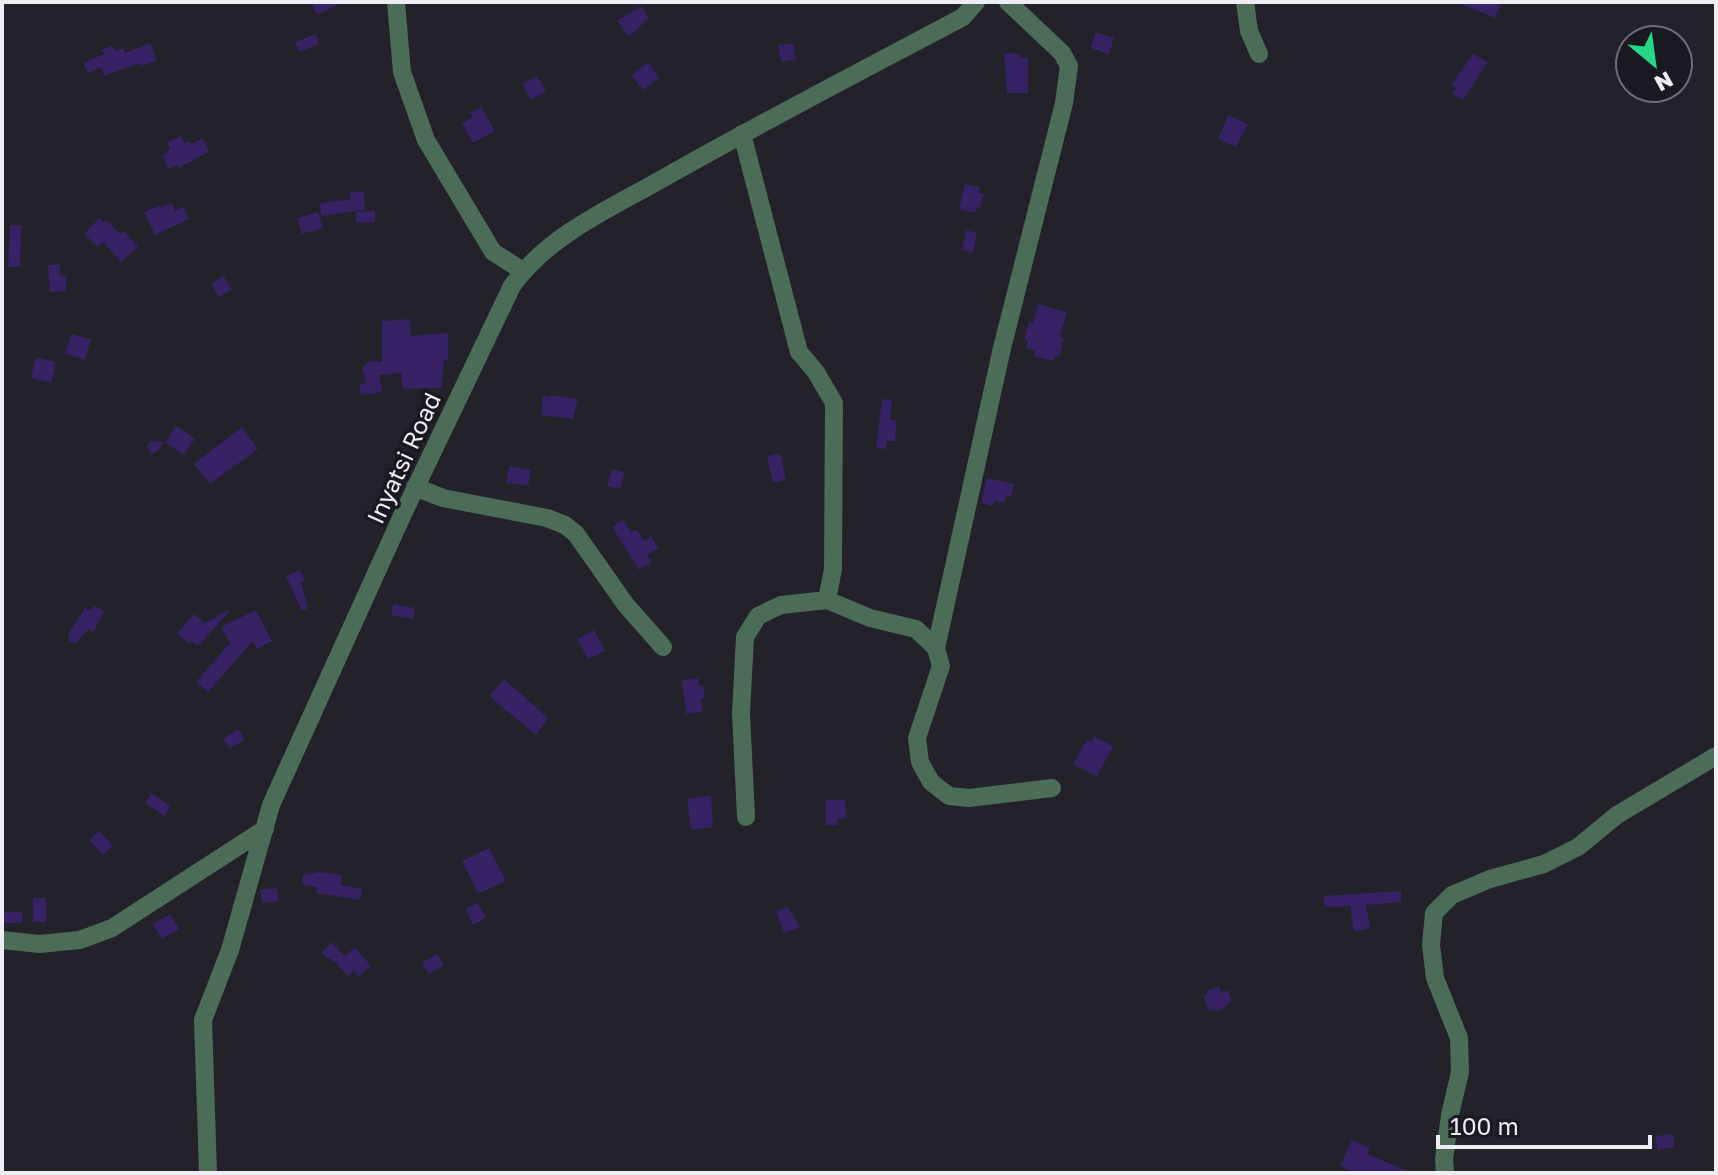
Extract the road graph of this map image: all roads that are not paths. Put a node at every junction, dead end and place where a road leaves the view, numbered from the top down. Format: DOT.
graph roads {
  1 [pos="396,2"];
  2 [pos="976,2"];
  3 [pos="1008,2"];
  4 [pos="1245,2"];
  5 [pos="1259,54"];
  6 [pos="742,134"];
  7 [pos="523,271"];
  8 [pos="415,487"];
  9 [pos="827,600"];
  10 [pos="663,647"];
  11 [pos="936,648"];
  12 [pos="1716,756"];
  13 [pos="1052,788"];
  14 [pos="746,817"];
  15 [pos="265,829"];
  16 [pos="2,940"];
  17 [pos="208,1173"];
  18 [pos="1445,1173"];
  1 -- 7 [label="street"];
  2 -- 6 [label="street, Inyatsi Road"];
  3 -- 11 [label="street"];
  4 -- 5 [label="street"];
  6 -- 7 [label="street, Inyatsi Road"];
  6 -- 9 [label="street"];
  7 -- 8 [label="street, Inyatsi Road"];
  8 -- 10 [label="street"];
  8 -- 15 [label="street, Inyatsi Road"];
  9 -- 11 [label="street"];
  9 -- 14 [label="street"];
  11 -- 13 [label="street"];
  12 -- 18 [label="street"];
  15 -- 16 [label="street"];
  15 -- 17 [label="street, Inyatsi Road"];
}
